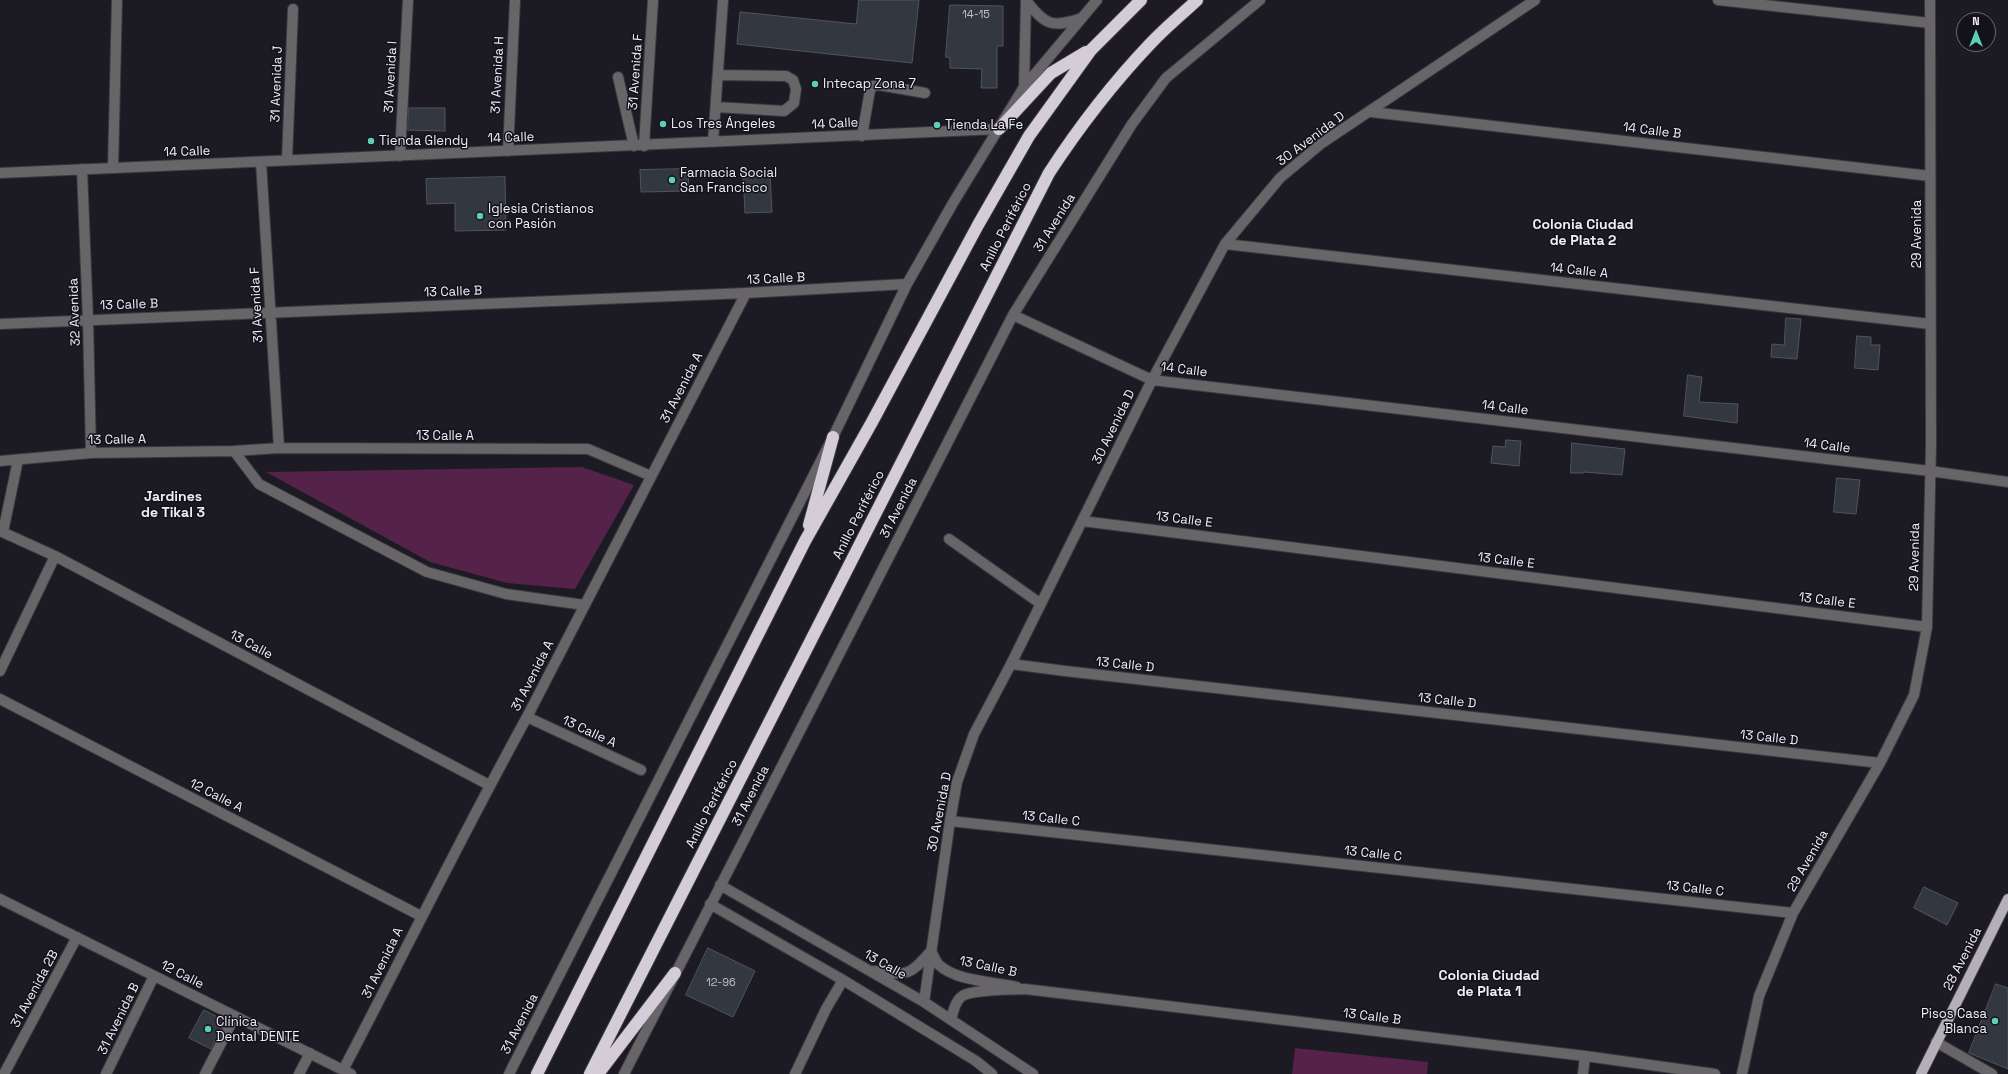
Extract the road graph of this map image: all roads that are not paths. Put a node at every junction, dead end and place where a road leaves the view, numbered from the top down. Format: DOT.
graph roads {
  1 [pos="117,0"];
  2 [pos="408,0"];
  3 [pos="515,0"];
  4 [pos="653,0"];
  5 [pos="723,0"];
  6 [pos="1026,0"];
  7 [pos="1097,0"];
  8 [pos="1141,0"];
  9 [pos="1197,0"];
  10 [pos="1260,0"];
  11 [pos="1535,0"];
  12 [pos="1718,0"];
  13 [pos="1930,0"];
  14 [pos="293,9"];
  15 [pos="1082,18"];
  16 [pos="1930,23"];
  17 [pos="1091,50"];
  18 [pos="718,75"];
  19 [pos="618,77"];
  20 [pos="1024,87"];
  21 [pos="925,93"];
  22 [pos="716,107"];
  23 [pos="1371,112"];
  24 [pos="999,129"];
  25 [pos="862,136"];
  26 [pos="713,142"];
  27 [pos="639,146"];
  28 [pos="508,151"];
  29 [pos="400,156"];
  30 [pos="287,160"];
  31 [pos="261,162"];
  32 [pos="113,168"];
  33 [pos="82,169"];
  34 [pos="0,173"];
  35 [pos="1930,176"];
  36 [pos="1226,244"];
  37 [pos="907,284"];
  38 [pos="746,293"];
  39 [pos="270,313"];
  40 [pos="1013,315"];
  41 [pos="88,320"];
  42 [pos="0,324"];
  43 [pos="1930,324"];
  44 [pos="1152,380"];
  45 [pos="833,437"];
  46 [pos="279,448"];
  47 [pos="234,452"];
  48 [pos="90,453"];
  49 [pos="18,460"];
  50 [pos="0,461"];
  51 [pos="1930,471"];
  52 [pos="651,476"];
  53 [pos="2008,482"];
  54 [pos="1082,521"];
  55 [pos="1,532"];
  56 [pos="949,539"];
  57 [pos="805,541"];
  58 [pos="55,556"];
  59 [pos="1041,604"];
  60 [pos="584,605"];
  61 [pos="1927,627"];
  62 [pos="1011,664"];
  63 [pos="0,671"];
  64 [pos="0,699"];
  65 [pos="526,717"];
  66 [pos="1880,763"];
  67 [pos="641,770"];
  68 [pos="489,785"];
  69 [pos="950,821"];
  70 [pos="720,885"];
  71 [pos="0,898"];
  72 [pos="2008,899"];
  73 [pos="710,904"];
  74 [pos="1793,913"];
  75 [pos="421,916"];
  76 [pos="77,937"];
  77 [pos="931,951"];
  78 [pos="868,970"];
  79 [pos="675,973"];
  80 [pos="154,976"];
  81 [pos="843,980"];
  82 [pos="1025,989"];
  83 [pos="924,1002"];
  84 [pos="235,1016"];
  85 [pos="951,1020"];
  86 [pos="1936,1042"];
  87 [pos="310,1053"];
  88 [pos="1585,1056"];
  89 [pos="347,1072"];
  90 [pos="4,1074"];
  91 [pos="106,1074"];
  92 [pos="205,1074"];
  93 [pos="299,1074"];
  94 [pos="509,1074"];
  95 [pos="537,1074"];
  96 [pos="590,1074"];
  97 [pos="598,1074"];
  98 [pos="624,1074"];
  99 [pos="795,1074"];
  100 [pos="992,1074"];
  101 [pos="1033,1074"];
  102 [pos="1583,1074"];
  103 [pos="1715,1074"];
  104 [pos="1742,1074"];
  105 [pos="1921,1074"];
  106 [pos="1992,1074"];
  1 -- 32 [label="street"];
  2 -- 29 [label="street, 31 Avenida I"];
  3 -- 28 [label="street, 31 Avenida H"];
  4 -- 27 [label="street, 31 Avenida F"];
  5 -- 18 [label="street"];
  6 -- 15 [label="street"];
  6 -- 20 [label="street"];
  7 -- 15 [label="street, 31 Avenida"];
  8 -- 17 [label="highway, Anillo Periférico"];
  9 -- 96 [label="highway, Anillo Periférico"];
  10 -- 40 [label="street, 31 Avenida"];
  11 -- 23 [label="street, 30 Avenida D"];
  12 -- 16 [label="street"];
  13 -- 16 [label="street, 29 Avenida"];
  14 -- 30 [label="street, 31 Avenida J"];
  15 -- 20 [label="street, 31 Avenida"];
  16 -- 35 [label="street, 29 Avenida"];
  17 -- 24 [label="highway"];
  17 -- 57 [label="highway, Anillo Periférico"];
  18 -- 22 [label="street"];
  18 -- 22 [label="street"];
  19 -- 27 [label="street"];
  20 -- 24 [label="street, 31 Avenida"];
  21 -- 25 [label="street"];
  22 -- 26 [label="street"];
  23 -- 35 [label="street, 14 Calle B"];
  23 -- 36 [label="street, 30 Avenida D"];
  24 -- 25 [label="street, 14 Calle"];
  24 -- 37 [label="street, 31 Avenida"];
  25 -- 26 [label="street, 14 Calle"];
  26 -- 27 [label="street, 14 Calle"];
  27 -- 28 [label="street, 14 Calle"];
  28 -- 29 [label="street, 14 Calle"];
  29 -- 30 [label="street, 14 Calle"];
  30 -- 31 [label="street, 14 Calle"];
  31 -- 32 [label="street, 14 Calle"];
  31 -- 39 [label="street, 31 Avenida F"];
  32 -- 33 [label="street, 14 Calle"];
  33 -- 34 [label="street, 14 Calle"];
  33 -- 41 [label="street, 32 Avenida"];
  35 -- 43 [label="street, 29 Avenida"];
  36 -- 43 [label="street, 14 Calle A"];
  36 -- 44 [label="street, 30 Avenida D"];
  37 -- 38 [label="street, 13 Calle B"];
  37 -- 45 [label="street, 31 Avenida"];
  38 -- 39 [label="street, 13 Calle B"];
  38 -- 52 [label="street, 31 Avenida A"];
  39 -- 41 [label="street, 13 Calle B"];
  39 -- 46 [label="street, 31 Avenida F"];
  40 -- 44 [label="street, 14 Calle"];
  40 -- 70 [label="street, 31 Avenida"];
  41 -- 42 [label="street, 13 Calle B"];
  41 -- 48 [label="street, 32 Avenida"];
  43 -- 51 [label="street, 29 Avenida"];
  44 -- 51 [label="street, 14 Calle"];
  44 -- 54 [label="street, 30 Avenida D"];
  45 -- 57 [label="highway"];
  45 -- 94 [label="street, 31 Avenida"];
  46 -- 47 [label="street, 13 Calle A"];
  46 -- 52 [label="street, 13 Calle A"];
  47 -- 48 [label="street, 13 Calle A"];
  47 -- 60 [label="street"];
  48 -- 49 [label="street, 13 Calle A"];
  49 -- 50 [label="street, 13 Calle A"];
  49 -- 55 [label="street"];
  51 -- 53 [label="street, 14 Calle"];
  51 -- 61 [label="street, 29 Avenida"];
  52 -- 60 [label="street, 31 Avenida A"];
  54 -- 59 [label="street, 30 Avenida D"];
  54 -- 61 [label="street, 13 Calle E"];
  55 -- 58 [label="street, 13 Calle"];
  56 -- 59 [label="street"];
  57 -- 95 [label="highway, Anillo Periférico"];
  58 -- 63 [label="street"];
  58 -- 68 [label="street, 13 Calle"];
  59 -- 62 [label="street, 30 Avenida D"];
  60 -- 65 [label="street, 31 Avenida A"];
  61 -- 66 [label="street, 29 Avenida"];
  62 -- 66 [label="street, 13 Calle D"];
  62 -- 69 [label="street, 30 Avenida D"];
  64 -- 75 [label="street, 12 Calle A"];
  65 -- 67 [label="street, 13 Calle A"];
  65 -- 68 [label="street, 31 Avenida A"];
  66 -- 74 [label="street, 29 Avenida"];
  68 -- 75 [label="street, 31 Avenida A"];
  69 -- 74 [label="street, 13 Calle C"];
  69 -- 77 [label="street, 30 Avenida D"];
  70 -- 73 [label="street, 31 Avenida"];
  70 -- 78 [label="street, 13 Calle"];
  71 -- 76 [label="street, 12 Calle"];
  72 -- 86 [label="main road, 28 Avenida"];
  73 -- 79 [label="street, 31 Avenida"];
  73 -- 81 [label="street"];
  74 -- 104 [label="street, 29 Avenida"];
  75 -- 89 [label="street, 31 Avenida A"];
  76 -- 80 [label="street, 12 Calle"];
  76 -- 90 [label="street, 31 Avenida 2B"];
  77 -- 78 [label="street"];
  77 -- 82 [label="street, 13 Calle B"];
  77 -- 83 [label="street, 30 Avenida D"];
  78 -- 83 [label="street, 13 Calle"];
  79 -- 97 [label="highway"];
  79 -- 98 [label="street, 31 Avenida"];
  80 -- 84 [label="street, 12 Calle"];
  80 -- 91 [label="street, 31 Avenida B"];
  81 -- 99 [label="street"];
  81 -- 100 [label="street"];
  82 -- 85 [label="street, 13 Calle B"];
  82 -- 88 [label="street, 13 Calle B"];
  83 -- 85 [label="street, 13 Calle"];
  84 -- 87 [label="street, 12 Calle"];
  84 -- 92 [label="street"];
  85 -- 101 [label="street, 13 Calle"];
  86 -- 105 [label="main road, 28 Avenida"];
  86 -- 106 [label="street"];
  87 -- 89 [label="street, 12 Calle"];
  87 -- 93 [label="street"];
  88 -- 102 [label="street"];
  88 -- 103 [label="street, 13 Calle B"];
}
